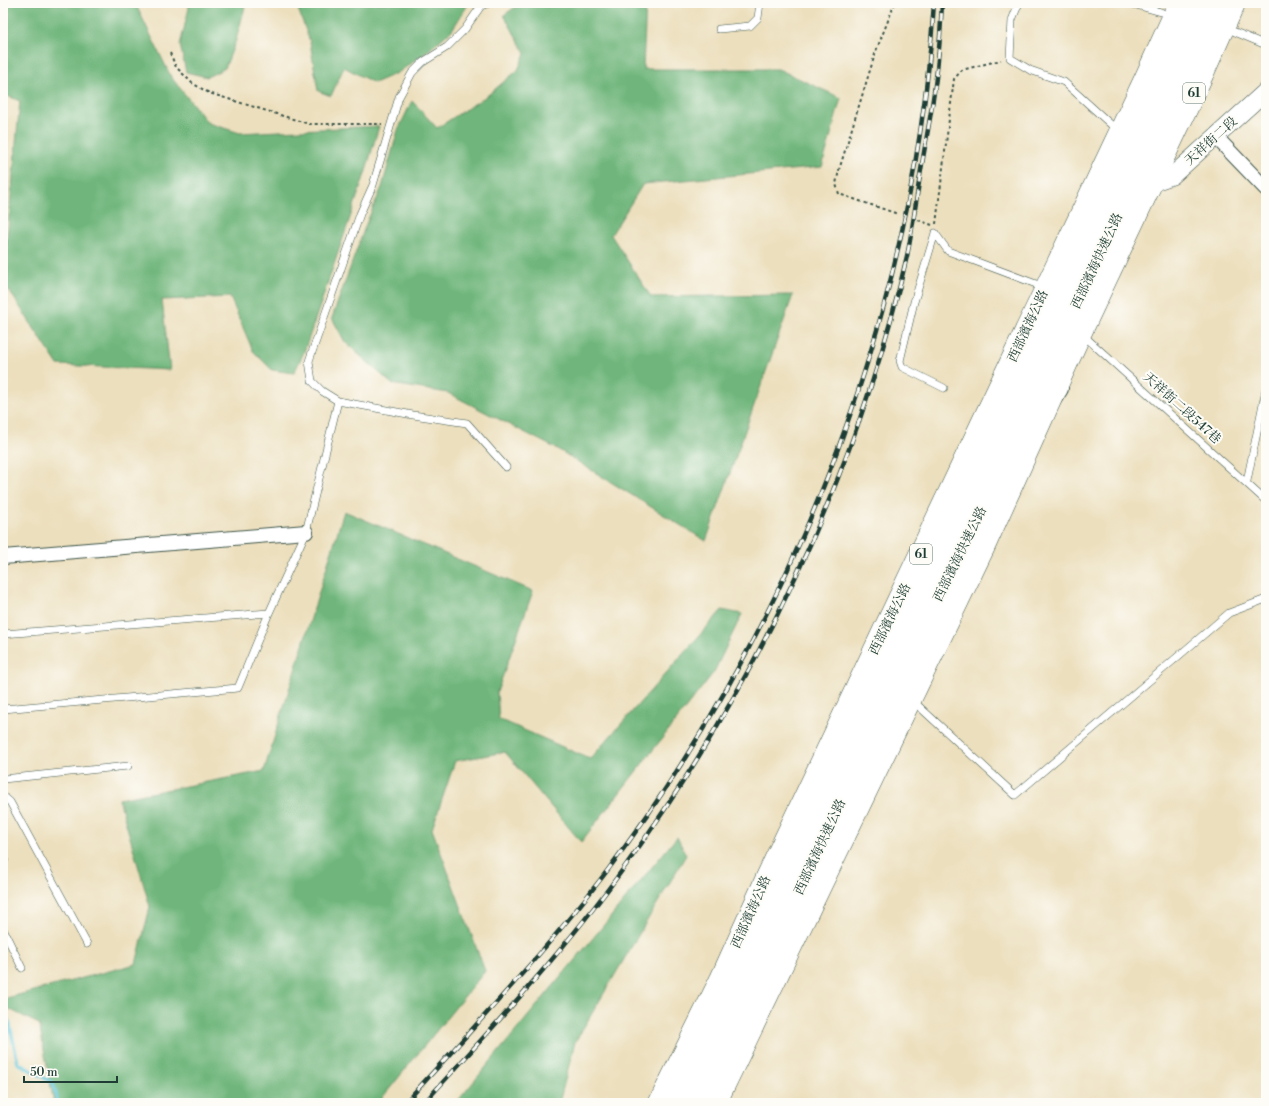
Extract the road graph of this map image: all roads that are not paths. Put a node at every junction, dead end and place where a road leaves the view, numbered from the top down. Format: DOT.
graph roads {
  1 [pos="489,3"];
  2 [pos="760,3"];
  3 [pos="1019,3"];
  4 [pos="1129,3"];
  5 [pos="1195,3"];
  6 [pos="1215,3"];
  7 [pos="1235,3"];
  8 [pos="1170,8"];
  9 [pos="719,29"];
  10 [pos="1235,32"];
  11 [pos="1266,45"];
  12 [pos="1266,91"];
  13 [pos="1119,132"];
  14 [pos="1216,136"];
  15 [pos="1152,183"];
  16 [pos="1266,188"];
  17 [pos="1046,288"];
  18 [pos="1081,334"];
  19 [pos="944,388"];
  20 [pos="1057,388"];
  21 [pos="1266,389"];
  22 [pos="338,401"];
  23 [pos="506,467"];
  24 [pos="1246,481"];
  25 [pos="990,493"];
  26 [pos="1266,501"];
  27 [pos="306,532"];
  28 [pos="3,557"];
  29 [pos="1266,599"];
  30 [pos="269,613"];
  31 [pos="3,634"];
  32 [pos="910,698"];
  33 [pos="3,709"];
  34 [pos="128,766"];
  35 [pos="3,779"];
  36 [pos="3,796"];
  37 [pos="824,800"];
  38 [pos="3,848"];
  39 [pos="3,868"];
  40 [pos="3,929"];
  41 [pos="87,944"];
  42 [pos="22,968"];
  43 [pos="720,980"];
  44 [pos="659,1103"];
  45 [pos="678,1103"];
  46 [pos="698,1103"];
  47 [pos="716,1103"];
  1 -- 22 [label="lane"];
  2 -- 9 [label="lane"];
  3 -- 13 [label="lane"];
  4 -- 8 [label="lane"];
  5 -- 37 [label="highway, 西部濱海快速公路 / 61"];
  6 -- 25 [label="highway, 西部濱海快速公路 / 61"];
  7 -- 15 [label="main road, 61"];
  8 -- 13 [label="main road, 西部濱海公路 / 61"];
  10 -- 11 [label="lane"];
  12 -- 14 [label="street, 天祥街二段"];
  13 -- 17 [label="main road, 西部濱海公路 / 61"];
  14 -- 15 [label="street, 天祥街二段"];
  14 -- 16 [label="street"];
  15 -- 18 [label="main road, 61"];
  17 -- 19 [label="lane"];
  17 -- 43 [label="main road, 西部濱海公路 / 61"];
  18 -- 20 [label="main road, 61"];
  18 -- 24 [label="lane, 天祥街二段547巷"];
  20 -- 25 [label="highway"];
  20 -- 32 [label="main road, 61"];
  21 -- 24 [label="lane"];
  22 -- 23 [label="lane"];
  22 -- 27 [label="lane"];
  24 -- 26 [label="lane, 天祥街二段547巷"];
  25 -- 46 [label="highway, 西部濱海快速公路 / 61"];
  27 -- 28 [label="street"];
  27 -- 30 [label="lane"];
  29 -- 32 [label="lane"];
  30 -- 31 [label="lane"];
  30 -- 33 [label="lane"];
  32 -- 47 [label="main road, 61"];
  34 -- 35 [label="lane"];
  36 -- 41 [label="lane"];
  37 -- 43 [label="highway"];
  37 -- 45 [label="highway, 西部濱海快速公路 / 61"];
  38 -- 39 [label="lane"];
  40 -- 42 [label="lane"];
  43 -- 44 [label="main road, 西部濱海公路 / 61"];
}
